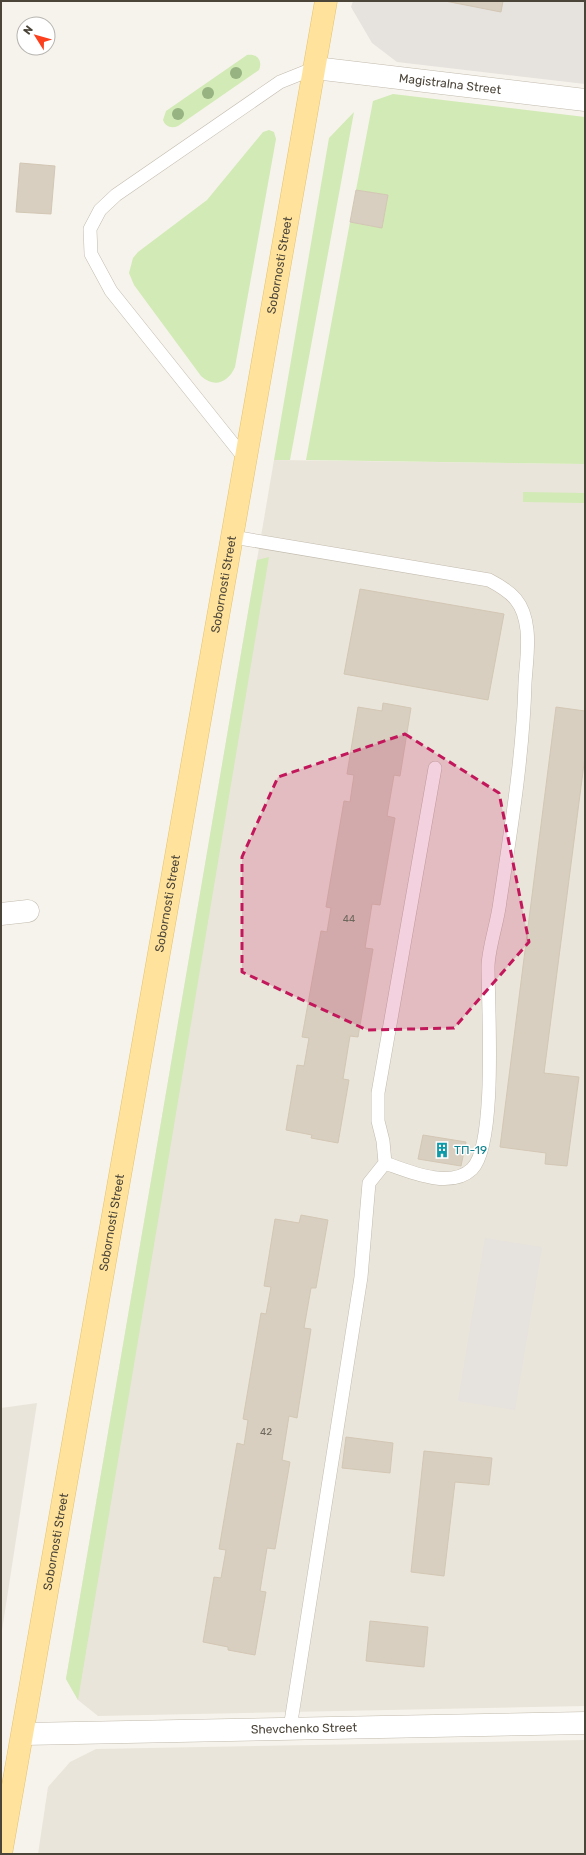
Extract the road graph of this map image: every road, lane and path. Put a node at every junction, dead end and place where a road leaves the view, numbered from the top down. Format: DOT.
graph roads {
  1 [pos="326,1"];
  2 [pos="315,68"];
  3 [pos="585,100"];
  4 [pos="246,460"];
  5 [pos="233,537"];
  6 [pos="435,768"];
  7 [pos="28,911"];
  8 [pos="1,914"];
  9 [pos="385,1163"];
  10 [pos="585,1723"];
  11 [pos="290,1728"];
  12 [pos="24,1734"];
  13 [pos="11,1806"];
  14 [pos="1,1854"];
  15 [pos="7,1854"];
  1 -- 2 [label="main road, Sobornosti Street"];
  2 -- 3 [label="street, Magistralna Street"];
  2 -- 4 [label="main road, Sobornosti Street"];
  2 -- 4 [label="lane"];
  4 -- 5 [label="main road, Sobornosti Street"];
  5 -- 9 [label="lane"];
  5 -- 12 [label="main road, Sobornosti Street"];
  6 -- 9 [label="lane"];
  7 -- 8 [label="street"];
  9 -- 11 [label="lane"];
  10 -- 11 [label="street, Shevchenko Street"];
  11 -- 12 [label="street, Shevchenko Street"];
  12 -- 13 [label="main road, Sobornosti Street"];
  13 -- 14 [label="main road, Sobornosti Street"];
  13 -- 15 [label="main road, Sobornosti Street"];
}
